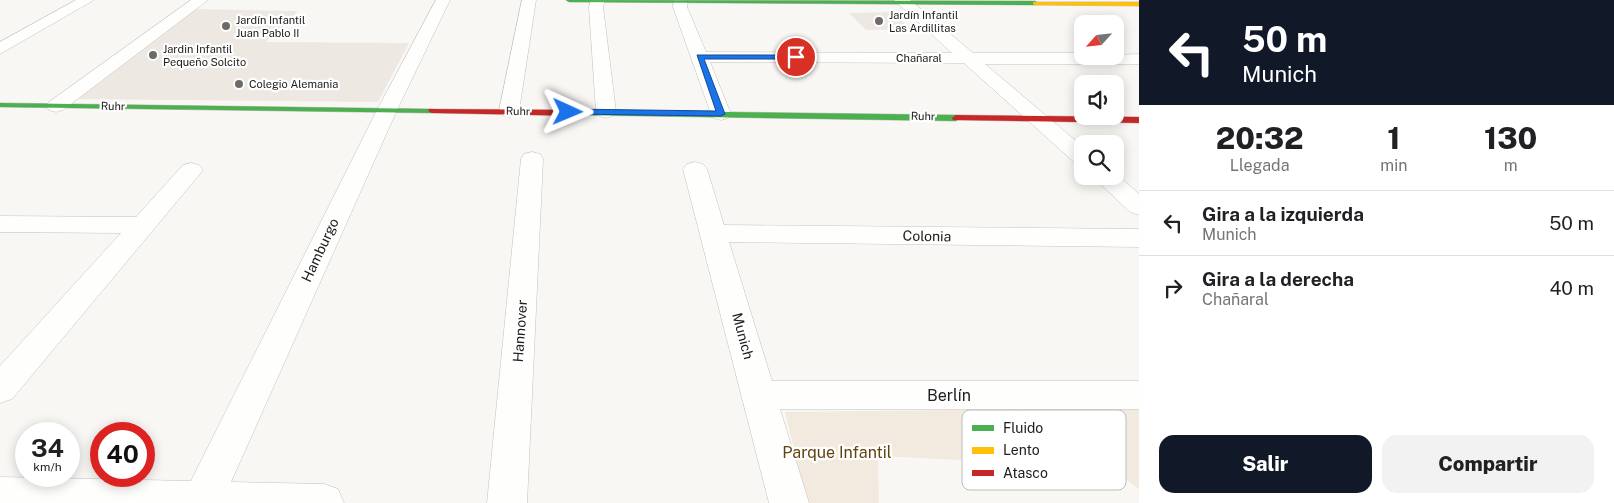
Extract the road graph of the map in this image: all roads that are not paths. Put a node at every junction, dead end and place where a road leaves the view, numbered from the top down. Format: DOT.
graph roads {
  1 [pos="87,0"];
  2 [pos="201,0"];
  3 [pos="443,0"];
  4 [pos="529,0"];
  5 [pos="569,0"];
  6 [pos="598,0"];
  7 [pos="681,1"];
  8 [pos="903,2"];
  9 [pos="1139,4"];
  10 [pos="3,45"];
  11 [pos="700,57"];
  12 [pos="968,58"];
  13 [pos="1139,59"];
  14 [pos="0,105"];
  15 [pos="56,106"];
  16 [pos="386,110"];
  17 [pos="510,111"];
  18 [pos="606,112"];
  19 [pos="721,114"];
  20 [pos="1037,118"];
  21 [pos="1139,120"];
  22 [pos="1074,150"];
  23 [pos="532,159"];
  24 [pos="695,169"];
  25 [pos="191,170"];
  26 [pos="1114,185"];
  27 [pos="1139,207"];
  28 [pos="0,224"];
  29 [pos="143,225"];
  30 [pos="714,233"];
  31 [pos="1139,238"];
  32 [pos="0,388"];
  33 [pos="759,394"];
  34 [pos="1139,395"];
  35 [pos="0,496"];
  36 [pos="201,502"];
  37 [pos="324,503"];
  38 [pos="507,503"];
  39 [pos="789,503"];
  1 -- 10 [label="street"];
  2 -- 15 [label="street"];
  3 -- 16 [label="street, Hamburgo"];
  4 -- 17 [label="street"];
  5 -- 6 [label="street"];
  6 -- 7 [label="street"];
  6 -- 18 [label="street"];
  7 -- 8 [label="street"];
  7 -- 11 [label="street"];
  8 -- 9 [label="street"];
  8 -- 12 [label="street"];
  11 -- 12 [label="street, Chañaral"];
  11 -- 19 [label="street"];
  12 -- 13 [label="street, Chañaral"];
  12 -- 20 [label="street"];
  14 -- 15 [label="street, Ruhr"];
  15 -- 16 [label="street, Ruhr"];
  16 -- 17 [label="street, Ruhr"];
  16 -- 36 [label="street, Hamburgo"];
  17 -- 18 [label="street, Ruhr"];
  18 -- 19 [label="street, Ruhr"];
  19 -- 20 [label="street, Ruhr"];
  20 -- 21 [label="street, Ruhr"];
  20 -- 22 [label="street"];
  23 -- 38 [label="street, Hannover"];
  24 -- 30 [label="street, Munich"];
  25 -- 29 [label="street"];
  26 -- 27 [label="street"];
  28 -- 29 [label="street"];
  29 -- 32 [label="street"];
  30 -- 31 [label="street, Colonia"];
  30 -- 33 [label="street, Munich"];
  33 -- 34 [label="street, Berlín"];
  33 -- 39 [label="street, Munich"];
  35 -- 36 [label="street"];
  36 -- 37 [label="street"];
}
